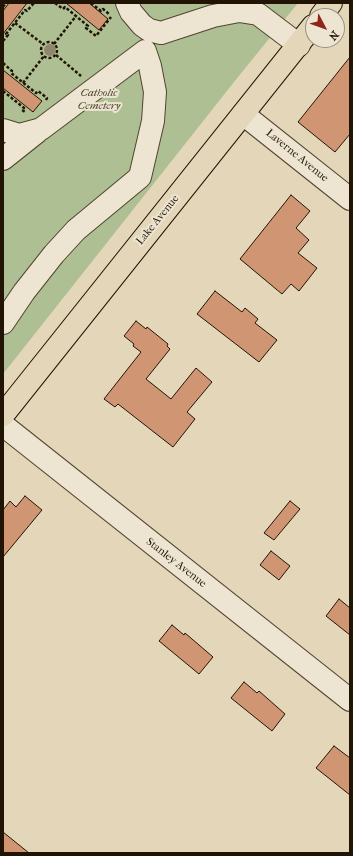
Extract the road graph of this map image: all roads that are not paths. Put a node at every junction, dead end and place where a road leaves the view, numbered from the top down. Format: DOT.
graph roads {
  1 [pos="127,3"];
  2 [pos="156,32"];
  3 [pos="305,36"];
  4 [pos="298,44"];
  5 [pos="145,51"];
  6 [pos="243,114"];
  7 [pos="34,121"];
  8 [pos="3,130"];
  9 [pos="3,159"];
  10 [pos="350,199"];
  11 [pos="3,323"];
  12 [pos="3,415"];
  13 [pos="3,425"];
  14 [pos="350,700"];
  1 -- 2 [label="street"];
  2 -- 4 [label="street"];
  2 -- 5 [label="street"];
  3 -- 4 [label="main road, Lake Avenue"];
  4 -- 6 [label="main road, Lake Avenue"];
  5 -- 7 [label="street"];
  5 -- 11 [label="street"];
  6 -- 10 [label="street, Laverne Avenue"];
  6 -- 12 [label="main road, Lake Avenue"];
  7 -- 8 [label="street"];
  7 -- 9 [label="street"];
  13 -- 14 [label="street, Stanley Avenue"];
}
